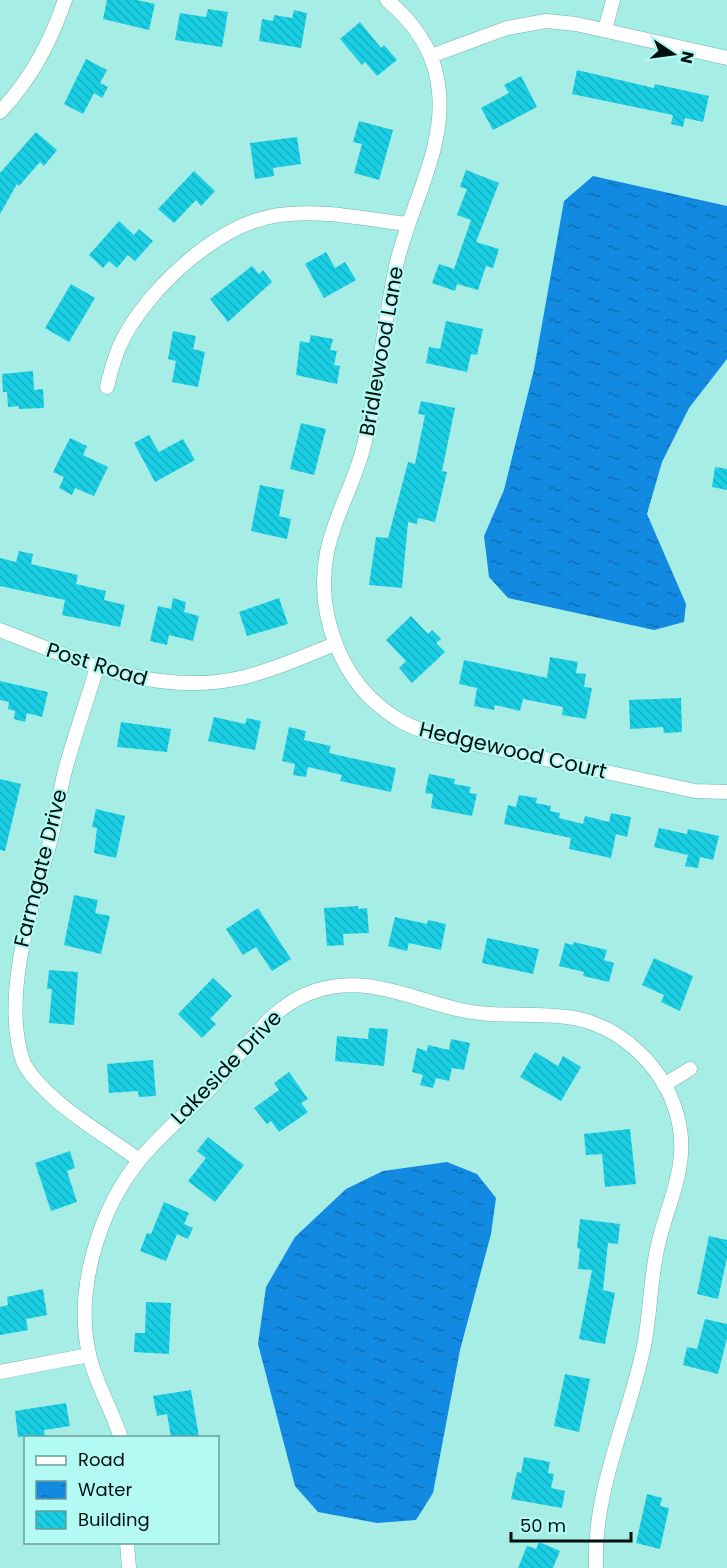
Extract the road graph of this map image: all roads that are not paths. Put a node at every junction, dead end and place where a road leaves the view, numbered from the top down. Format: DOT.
graph roads {
  1 [pos="65,0"];
  2 [pos="387,0"];
  3 [pos="613,0"];
  4 [pos="605,30"];
  5 [pos="431,56"];
  6 [pos="727,58"];
  7 [pos="0,112"];
  8 [pos="407,224"];
  9 [pos="107,387"];
  10 [pos="0,630"];
  11 [pos="335,644"];
  12 [pos="97,667"];
  13 [pos="727,792"];
  14 [pos="690,1069"];
  15 [pos="664,1085"];
  16 [pos="139,1160"];
  17 [pos="89,1355"];
  18 [pos="0,1372"];
  19 [pos="121,1436"];
  20 [pos="127,1544"];
  21 [pos="129,1568"];
  22 [pos="596,1568"];
  1 -- 7 [label="street"];
  2 -- 5 [label="street, Bridlewood Lane"];
  3 -- 4 [label="street"];
  4 -- 5 [label="street"];
  4 -- 6 [label="street"];
  5 -- 8 [label="street, Bridlewood Lane"];
  8 -- 9 [label="street"];
  8 -- 11 [label="street, Bridlewood Lane"];
  10 -- 12 [label="street, Post Road"];
  11 -- 12 [label="street, Post Road"];
  11 -- 13 [label="street, Hedgewood Court"];
  12 -- 16 [label="street, Farmgate Drive"];
  14 -- 15 [label="street"];
  15 -- 16 [label="street, Lakeside Drive"];
  15 -- 22 [label="street, Lakeside Drive"];
  16 -- 17 [label="street, Lakeside Drive"];
  17 -- 18 [label="street"];
  17 -- 19 [label="street, Lakeside Drive"];
  20 -- 21 [label="street"];
}
